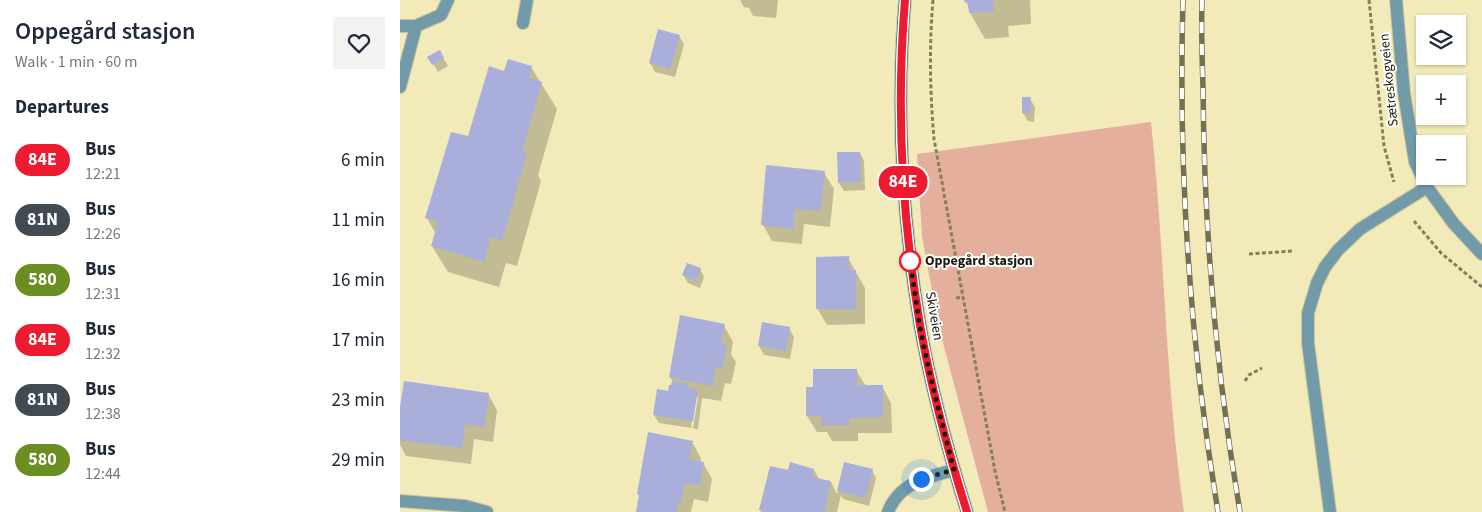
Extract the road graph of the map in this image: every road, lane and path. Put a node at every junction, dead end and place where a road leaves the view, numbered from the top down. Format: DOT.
graph roads {
  1 [pos="448,0"];
  2 [pos="527,0"];
  3 [pos="905,0"];
  4 [pos="933,0"];
  5 [pos="1396,0"];
  6 [pos="523,23"];
  7 [pos="400,26"];
  8 [pos="416,26"];
  9 [pos="400,87"];
  10 [pos="1427,187"];
  11 [pos="1293,251"];
  12 [pos="1249,254"];
  13 [pos="1482,254"];
  14 [pos="963,297"];
  15 [pos="956,298"];
  16 [pos="1262,368"];
  17 [pos="1245,381"];
  18 [pos="954,470"];
  19 [pos="400,501"];
  20 [pos="487,512"];
  21 [pos="888,512"];
  22 [pos="967,512"];
  23 [pos="1005,512"];
  24 [pos="1330,512"];
  1 -- 8 [label="street"];
  2 -- 6 [label="street"];
  3 -- 18 [label="main road, Skiveien"];
  4 -- 14 [label="path"];
  5 -- 10 [label="street, Sætreskogveien"];
  7 -- 8 [label="street"];
  8 -- 9 [label="street"];
  10 -- 13 [label="street, Sætreskogveien"];
  10 -- 24 [label="street"];
  11 -- 12 [label="path"];
  14 -- 15 [label="path"];
  14 -- 23 [label="path"];
  16 -- 17 [label="path"];
  18 -- 21 [label="street"];
  18 -- 22 [label="main road, Skiveien"];
  19 -- 20 [label="street"];
}
